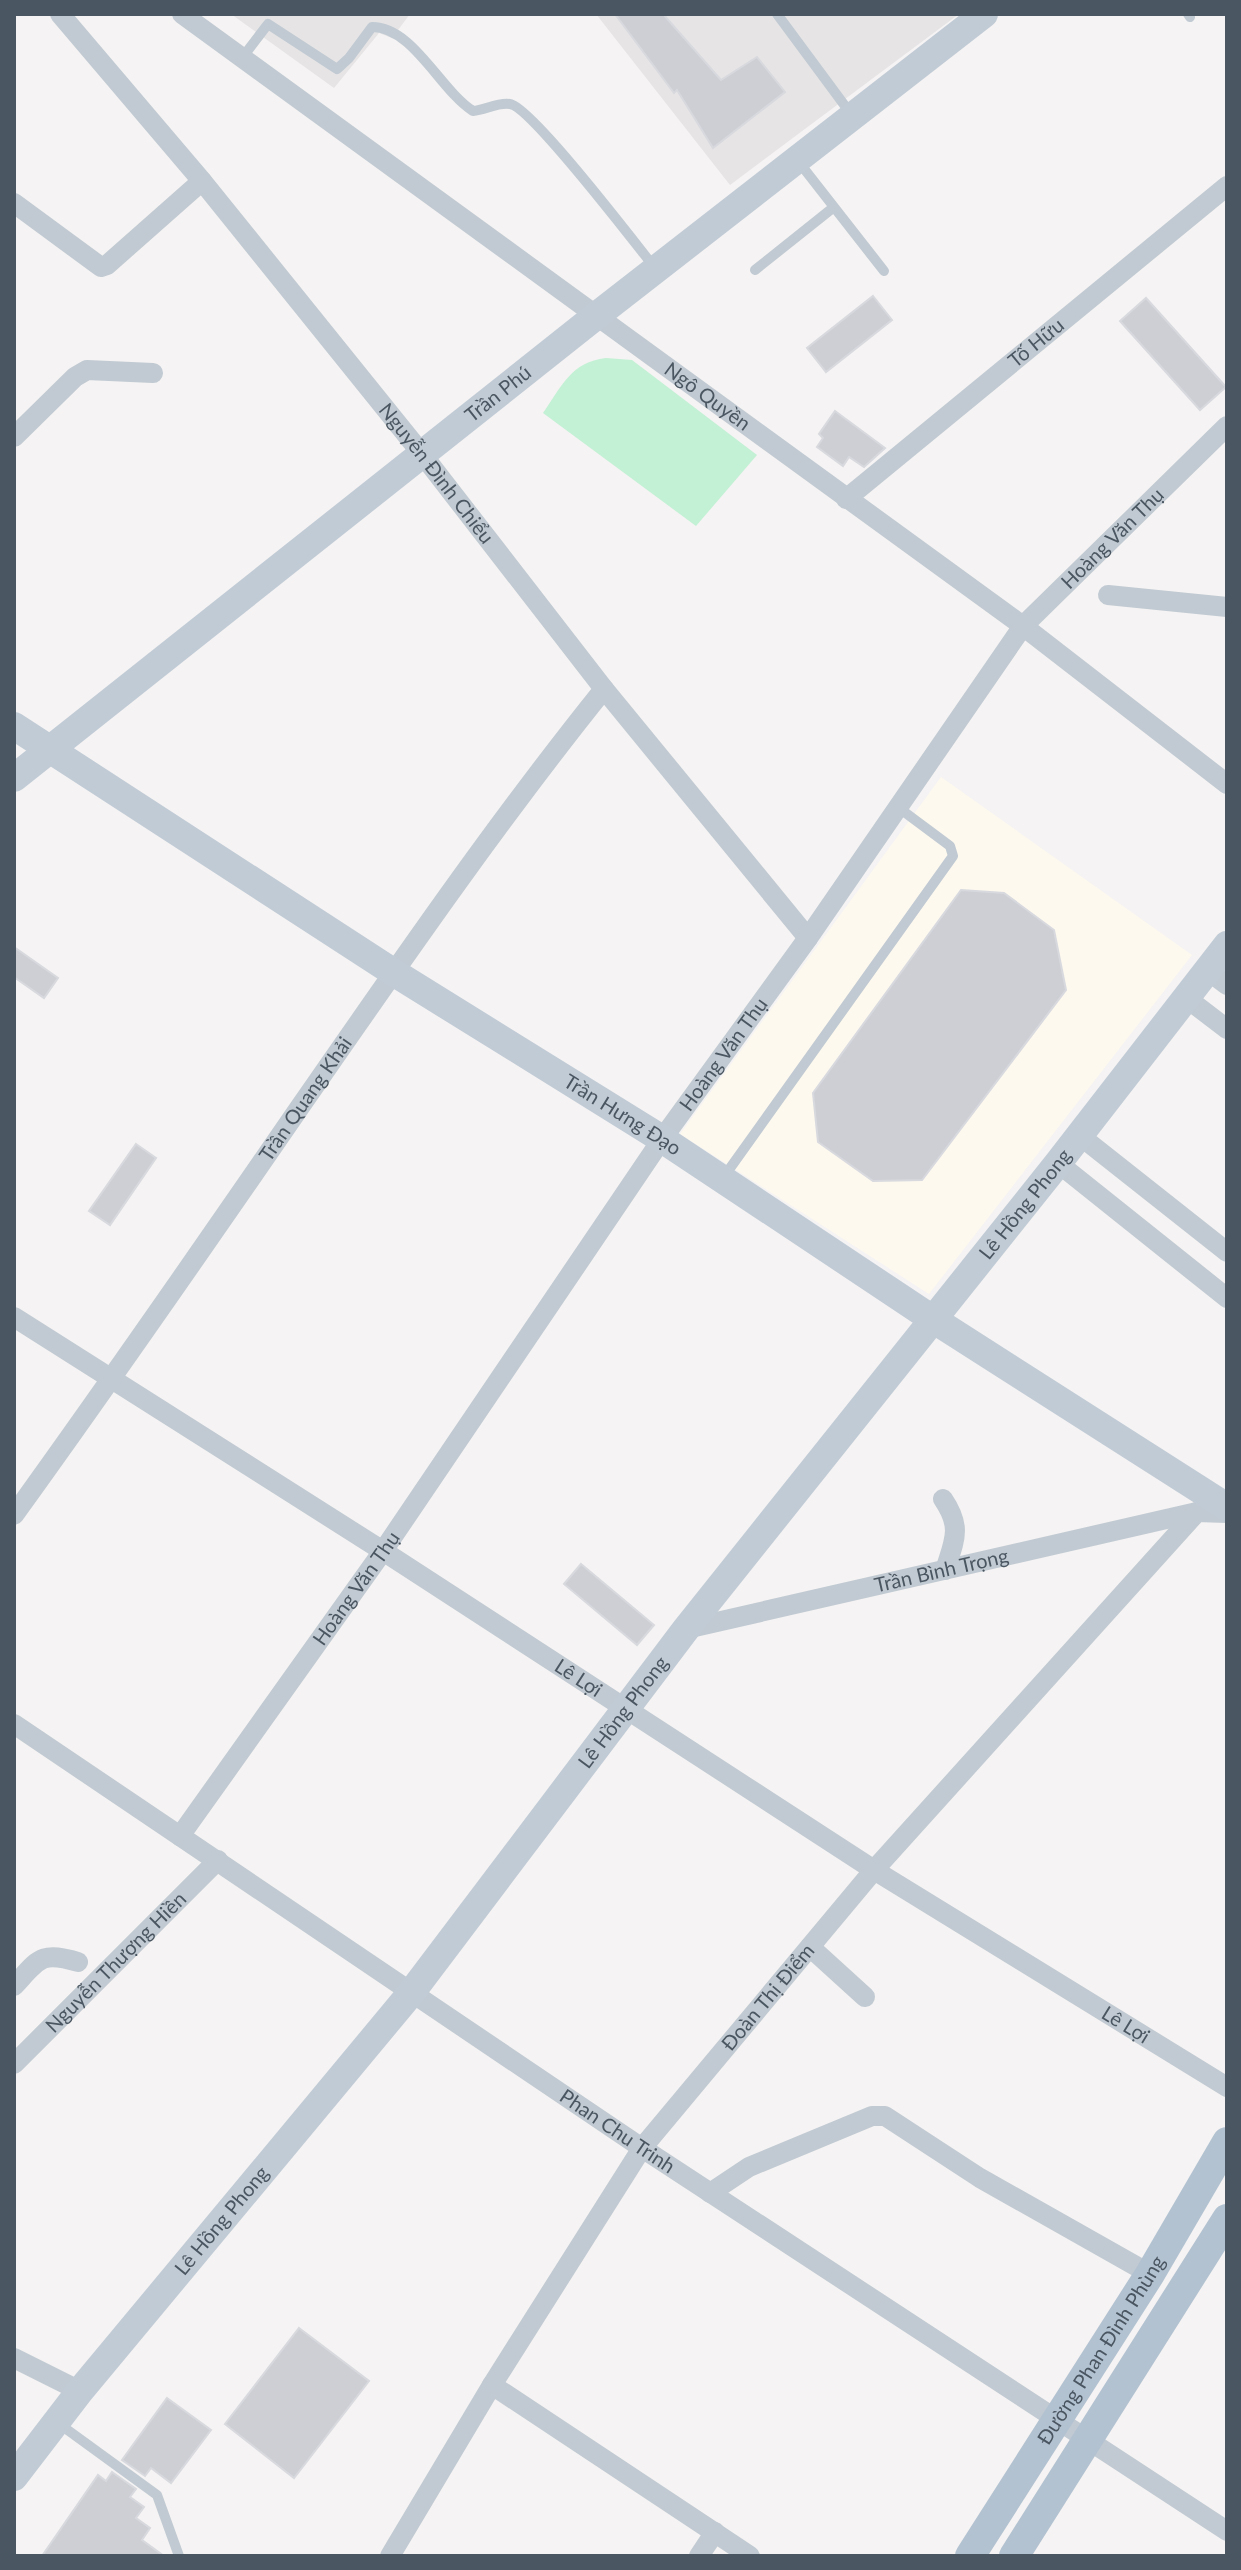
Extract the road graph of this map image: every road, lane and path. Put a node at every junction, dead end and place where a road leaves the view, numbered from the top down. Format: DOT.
graph roads {
  1 [pos="60,14"];
  2 [pos="182,14"];
  3 [pos="777,14"];
  4 [pos="984,14"];
  5 [pos="242,58"];
  6 [pos="853,116"];
  7 [pos="797,160"];
  8 [pos="202,181"];
  9 [pos="1227,186"];
  10 [pos="14,203"];
  11 [pos="834,207"];
  12 [pos="656,269"];
  13 [pos="755,270"];
  14 [pos="884,271"];
  15 [pos="596,316"];
  16 [pos="153,373"];
  17 [pos="14,437"];
  18 [pos="1223,437"];
  19 [pos="422,454"];
  20 [pos="846,499"];
  21 [pos="1108,595"];
  22 [pos="1227,607"];
  23 [pos="1023,626"];
  24 [pos="604,689"];
  25 [pos="14,726"];
  26 [pos="49,749"];
  27 [pos="14,778"];
  28 [pos="1227,784"];
  29 [pos="899,808"];
  30 [pos="808,938"];
  31 [pos="1227,945"];
  32 [pos="393,972"];
  33 [pos="1217,977"];
  34 [pos="1185,997"];
  35 [pos="1227,1029"];
  36 [pos="1079,1135"];
  37 [pos="662,1139"];
  38 [pos="1058,1163"];
  39 [pos="722,1179"];
  40 [pos="1227,1252"];
  41 [pos="1227,1298"];
  42 [pos="14,1317"];
  43 [pos="931,1318"];
  44 [pos="111,1380"];
  45 [pos="943,1499"];
  46 [pos="1227,1510"];
  47 [pos="1197,1512"];
  48 [pos="14,1515"];
  49 [pos="383,1551"];
  50 [pos="945,1570"];
  51 [pos="686,1629"];
  52 [pos="625,1708"];
  53 [pos="14,1724"];
  54 [pos="180,1836"];
  55 [pos="218,1860"];
  56 [pos="874,1870"];
  57 [pos="810,1947"];
  58 [pos="78,1962"];
  59 [pos="14,1986"];
  60 [pos="411,1993"];
  61 [pos="865,1997"];
  62 [pos="14,2064"];
  63 [pos="1227,2087"];
  64 [pos="1227,2142"];
  65 [pos="642,2148"];
  66 [pos="710,2193"];
  67 [pos="1227,2219"];
  68 [pos="1150,2274"];
  69 [pos="14,2358"];
  70 [pos="492,2385"];
  71 [pos="80,2391"];
  72 [pos="1056,2419"];
  73 [pos="57,2422"];
  74 [pos="1087,2439"];
  75 [pos="14,2477"];
  76 [pos="1227,2531"];
  77 [pos="715,2532"];
  78 [pos="179,2556"];
  79 [pos="390,2556"];
  80 [pos="699,2556"];
  81 [pos="750,2556"];
  82 [pos="970,2556"];
  83 [pos="1014,2556"];
  1 -- 8 [label="street, Nguyễn Đình Chiểu"];
  2 -- 5 [label="street, Ngô Quyền"];
  3 -- 6 [label="lane"];
  4 -- 6 [label="street, Trần Phú"];
  5 -- 12 [label="lane"];
  5 -- 15 [label="street, Ngô Quyền"];
  6 -- 7 [label="street, Trần Phú"];
  7 -- 11 [label="lane"];
  7 -- 12 [label="street, Trần Phú"];
  8 -- 10 [label="street"];
  8 -- 19 [label="street, Nguyễn Đình Chiểu"];
  9 -- 20 [label="street, Tố Hữu"];
  11 -- 13 [label="lane"];
  11 -- 14 [label="lane"];
  12 -- 15 [label="street, Trần Phú"];
  15 -- 19 [label="street, Trần Phú"];
  15 -- 20 [label="street, Ngô Quyền"];
  16 -- 17 [label="street"];
  18 -- 23 [label="street, Hoàng Văn Thụ"];
  19 -- 24 [label="street, Nguyễn Đình Chiểu"];
  19 -- 26 [label="street, Trần Phú"];
  20 -- 23 [label="street, Ngô Quyền"];
  21 -- 22 [label="street"];
  23 -- 28 [label="street, Ngô Quyền"];
  23 -- 29 [label="street, Hoàng Văn Thụ"];
  24 -- 30 [label="street, Nguyễn Đình Chiểu"];
  24 -- 32 [label="street, Trần Quang Khải"];
  25 -- 26 [label="street, Trần Hưng Đạo"];
  26 -- 27 [label="street, Trần Phú"];
  26 -- 32 [label="street, Trần Hưng Đạo"];
  29 -- 30 [label="street, Hoàng Văn Thụ"];
  29 -- 39 [label="lane"];
  30 -- 37 [label="street, Hoàng Văn Thụ"];
  31 -- 33 [label="street, Lê Hồng Phong"];
  32 -- 37 [label="street, Trần Hưng Đạo"];
  32 -- 44 [label="street, Trần Quang Khải"];
  33 -- 34 [label="street, Lê Hồng Phong"];
  34 -- 35 [label="street"];
  34 -- 36 [label="street, Lê Hồng Phong"];
  36 -- 38 [label="street, Lê Hồng Phong"];
  36 -- 40 [label="street"];
  37 -- 39 [label="street, Trần Hưng Đạo"];
  37 -- 49 [label="street, Hoàng Văn Thụ"];
  38 -- 41 [label="street"];
  38 -- 43 [label="street, Lê Hồng Phong"];
  39 -- 43 [label="street, Trần Hưng Đạo"];
  42 -- 44 [label="street, Lê Lợi"];
  43 -- 46 [label="street, Trần Hưng Đạo"];
  43 -- 51 [label="street, Lê Hồng Phong"];
  44 -- 48 [label="street, Trần Quang Khải"];
  44 -- 49 [label="street, Lê Lợi"];
  45 -- 50 [label="street"];
  46 -- 47 [label="street"];
  47 -- 50 [label="street, Trần Bình Trọng"];
  47 -- 56 [label="street, Đoàn Thị Điểm"];
  49 -- 52 [label="street, Lê Lợi"];
  49 -- 54 [label="street, Hoàng Văn Thụ"];
  50 -- 51 [label="street, Trần Bình Trọng"];
  51 -- 52 [label="street, Lê Hồng Phong"];
  52 -- 56 [label="street, Lê Lợi"];
  52 -- 60 [label="street, Lê Hồng Phong"];
  53 -- 54 [label="street, Phan Chu Trinh"];
  54 -- 55 [label="street, Phan Chu Trinh"];
  55 -- 60 [label="street, Phan Chu Trinh"];
  55 -- 62 [label="street, Nguyễn Thượng Hiền"];
  56 -- 57 [label="street, Đoàn Thị Điểm"];
  56 -- 63 [label="street, Lê Lợi"];
  57 -- 61 [label="street"];
  57 -- 65 [label="street, Đoàn Thị Điểm"];
  58 -- 59 [label="street"];
  60 -- 65 [label="street, Phan Chu Trinh"];
  60 -- 71 [label="street, Lê Hồng Phong"];
  64 -- 68 [label="main road, Đường Phan Đình Phùng"];
  65 -- 66 [label="street, Phan Chu Trinh"];
  65 -- 70 [label="street, Đoàn Thị Điểm"];
  66 -- 68 [label="street"];
  66 -- 72 [label="street, Phan Chu Trinh"];
  67 -- 74 [label="main road, Đường Phan Đình Phùng"];
  68 -- 72 [label="main road, Đường Phan Đình Phùng"];
  69 -- 71 [label="street"];
  70 -- 77 [label="street"];
  70 -- 79 [label="street, Đoàn Thị Điểm"];
  71 -- 73 [label="street, Lê Hồng Phong"];
  72 -- 74 [label="street, Phan Chu Trinh"];
  72 -- 82 [label="main road, Đường Phan Đình Phùng"];
  73 -- 75 [label="street, Lê Hồng Phong"];
  73 -- 78 [label="lane"];
  74 -- 76 [label="street, Phan Chu Trinh"];
  74 -- 83 [label="main road, Đường Phan Đình Phùng"];
  77 -- 80 [label="street"];
  77 -- 81 [label="street"];
}
